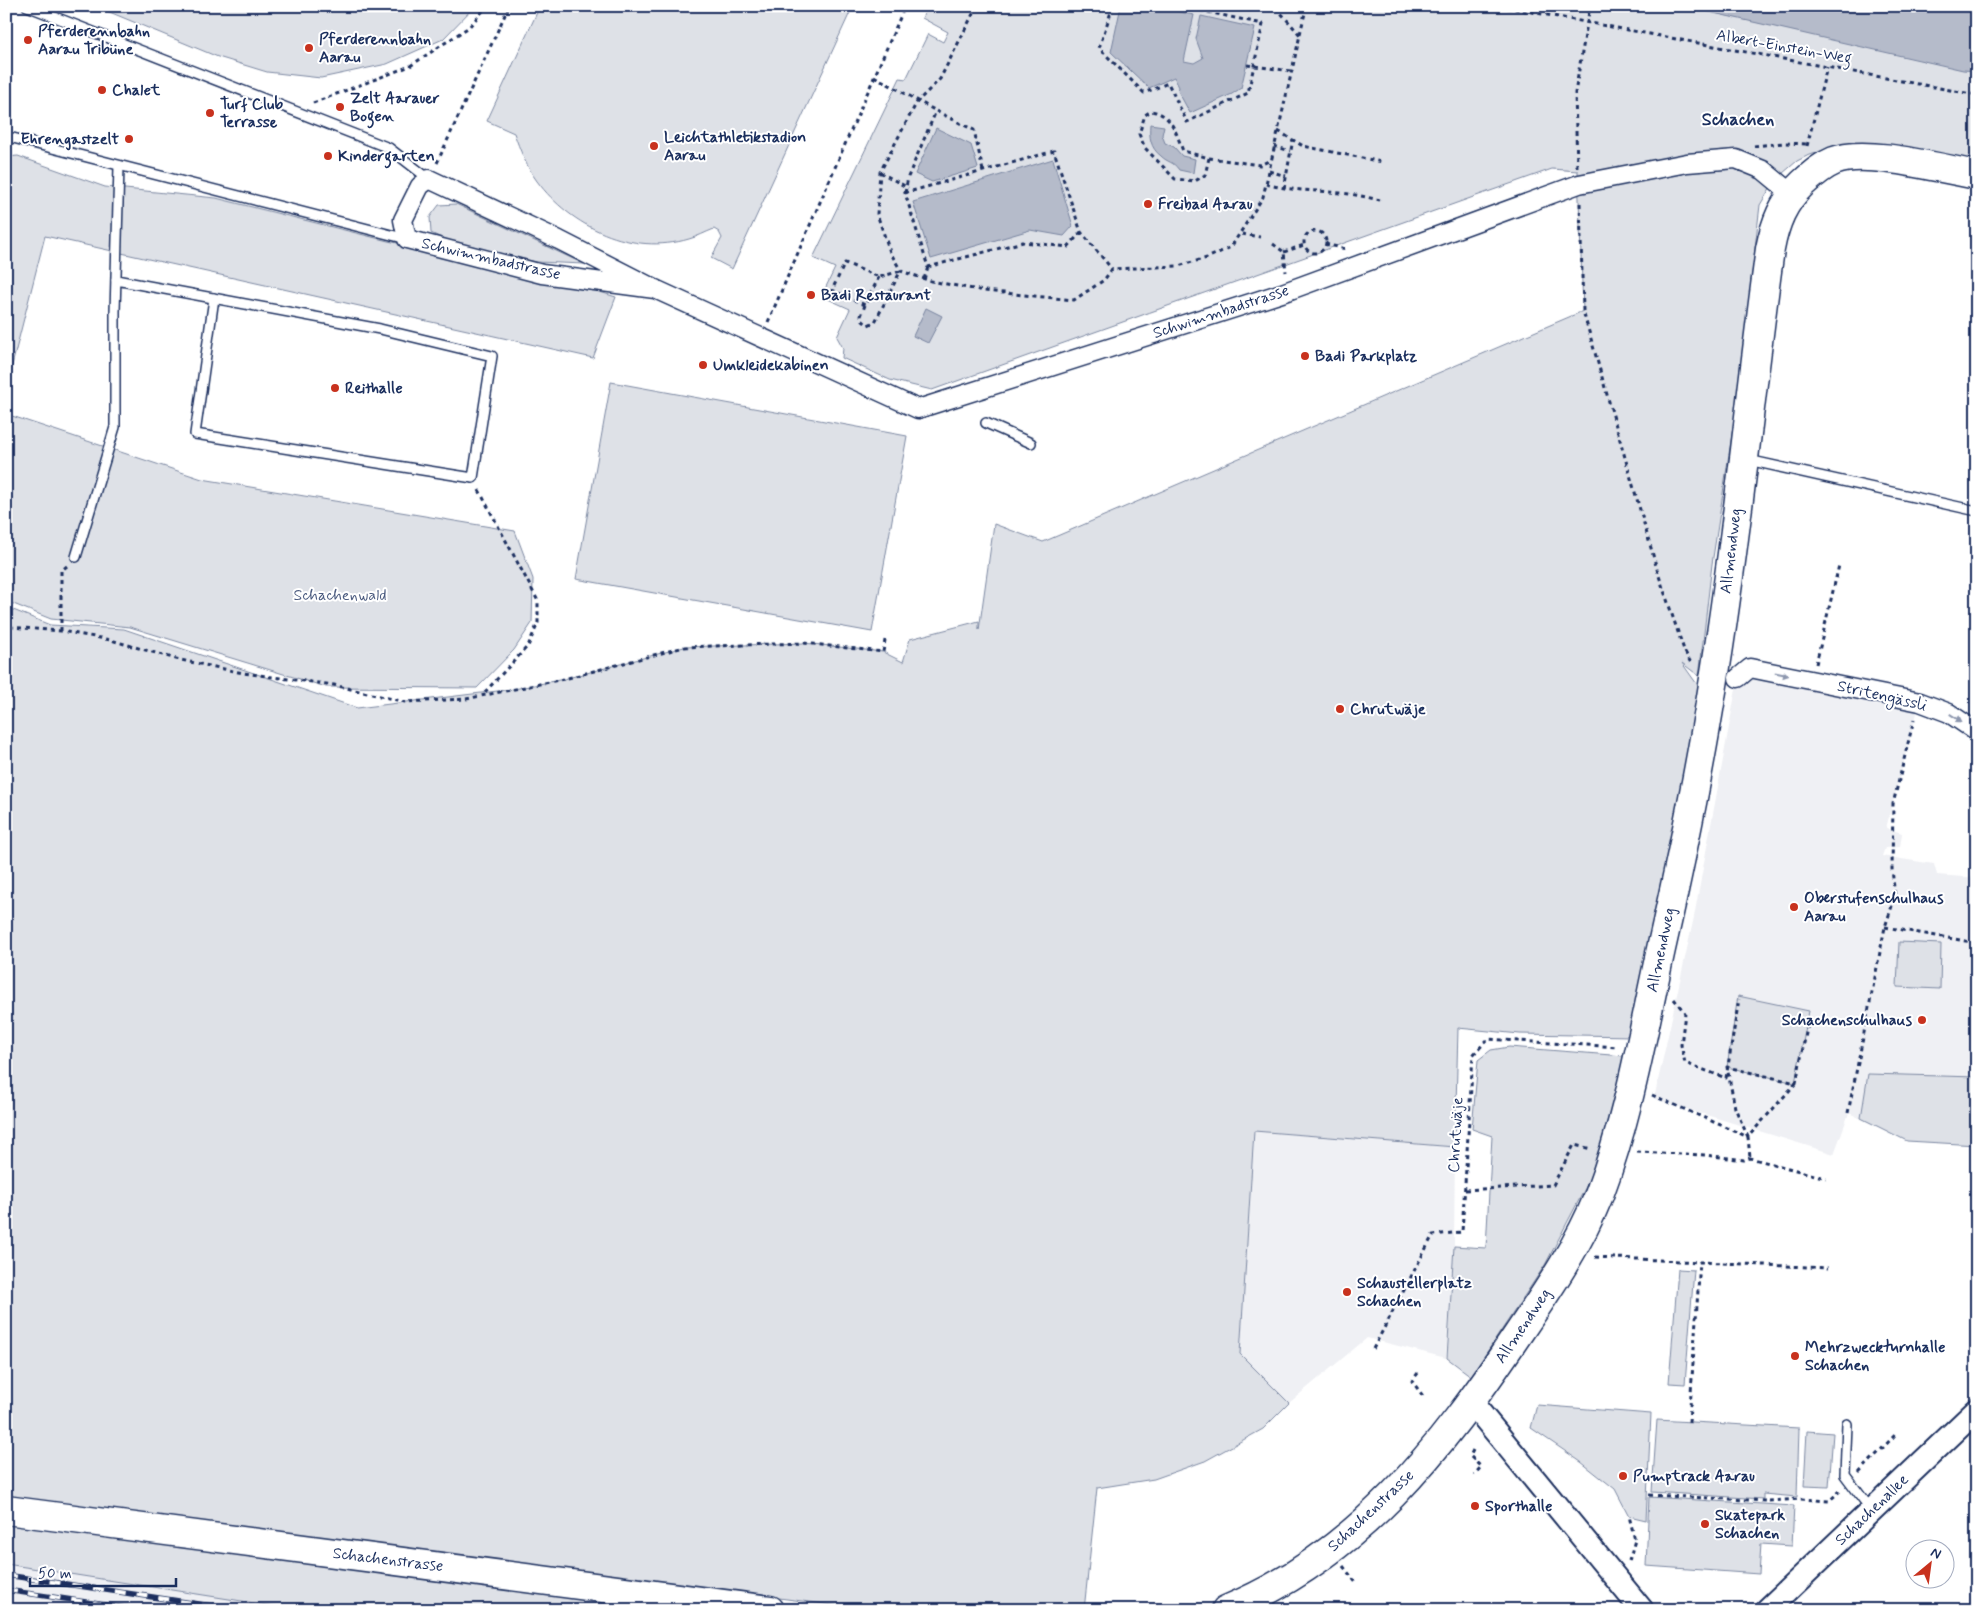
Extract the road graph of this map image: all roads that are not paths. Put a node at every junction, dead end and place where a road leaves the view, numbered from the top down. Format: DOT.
graph roads {
  1 [pos="27,6"];
  2 [pos="13,138"];
  3 [pos="119,166"];
  4 [pos="1977,175"];
  5 [pos="429,180"];
  6 [pos="1792,194"];
  7 [pos="406,239"];
  8 [pos="116,280"];
  9 [pos="655,289"];
  10 [pos="214,298"];
  11 [pos="986,422"];
  12 [pos="1031,443"];
  13 [pos="1743,459"];
  14 [pos="1977,511"];
  15 [pos="76,557"];
  16 [pos="1730,672"];
  17 [pos="1977,732"];
  18 [pos="1472,1403"];
  19 [pos="1977,1410"];
  20 [pos="1848,1424"];
  21 [pos="6,1510"];
  22 [pos="1872,1511"];
  23 [pos="770,1610"];
  24 [pos="1226,1610"];
  25 [pos="1642,1610"];
  26 [pos="1768,1610"];
  1 -- 5 [label="lane"];
  2 -- 3 [label="lane"];
  3 -- 7 [label="lane"];
  3 -- 8 [label="lane"];
  4 -- 6 [label="main road, Allmendweg"];
  5 -- 7 [label="street, Schwimmbadstrasse"];
  5 -- 9 [label="street, Schwimmbadstrasse"];
  6 -- 9 [label="street, Schwimmbadstrasse"];
  6 -- 13 [label="main road, Allmendweg"];
  7 -- 9 [label="street, Schwimmbadstrasse"];
  8 -- 10 [label="lane"];
  8 -- 15 [label="lane"];
  10 -- 10 [label="lane"];
  11 -- 12 [label="lane"];
  13 -- 14 [label="lane"];
  13 -- 16 [label="main road, Allmendweg"];
  16 -- 17 [label="street, Stritengässli, one-way"];
  16 -- 18 [label="main road, Allmendweg"];
  18 -- 24 [label="main road, Schachenstrasse"];
  18 -- 25 [label="street"];
  19 -- 22 [label="street, Schachenallee"];
  20 -- 22 [label="lane"];
  21 -- 23 [label="main road, Schachenstrasse"];
  22 -- 26 [label="street, Schachenallee"];
}
